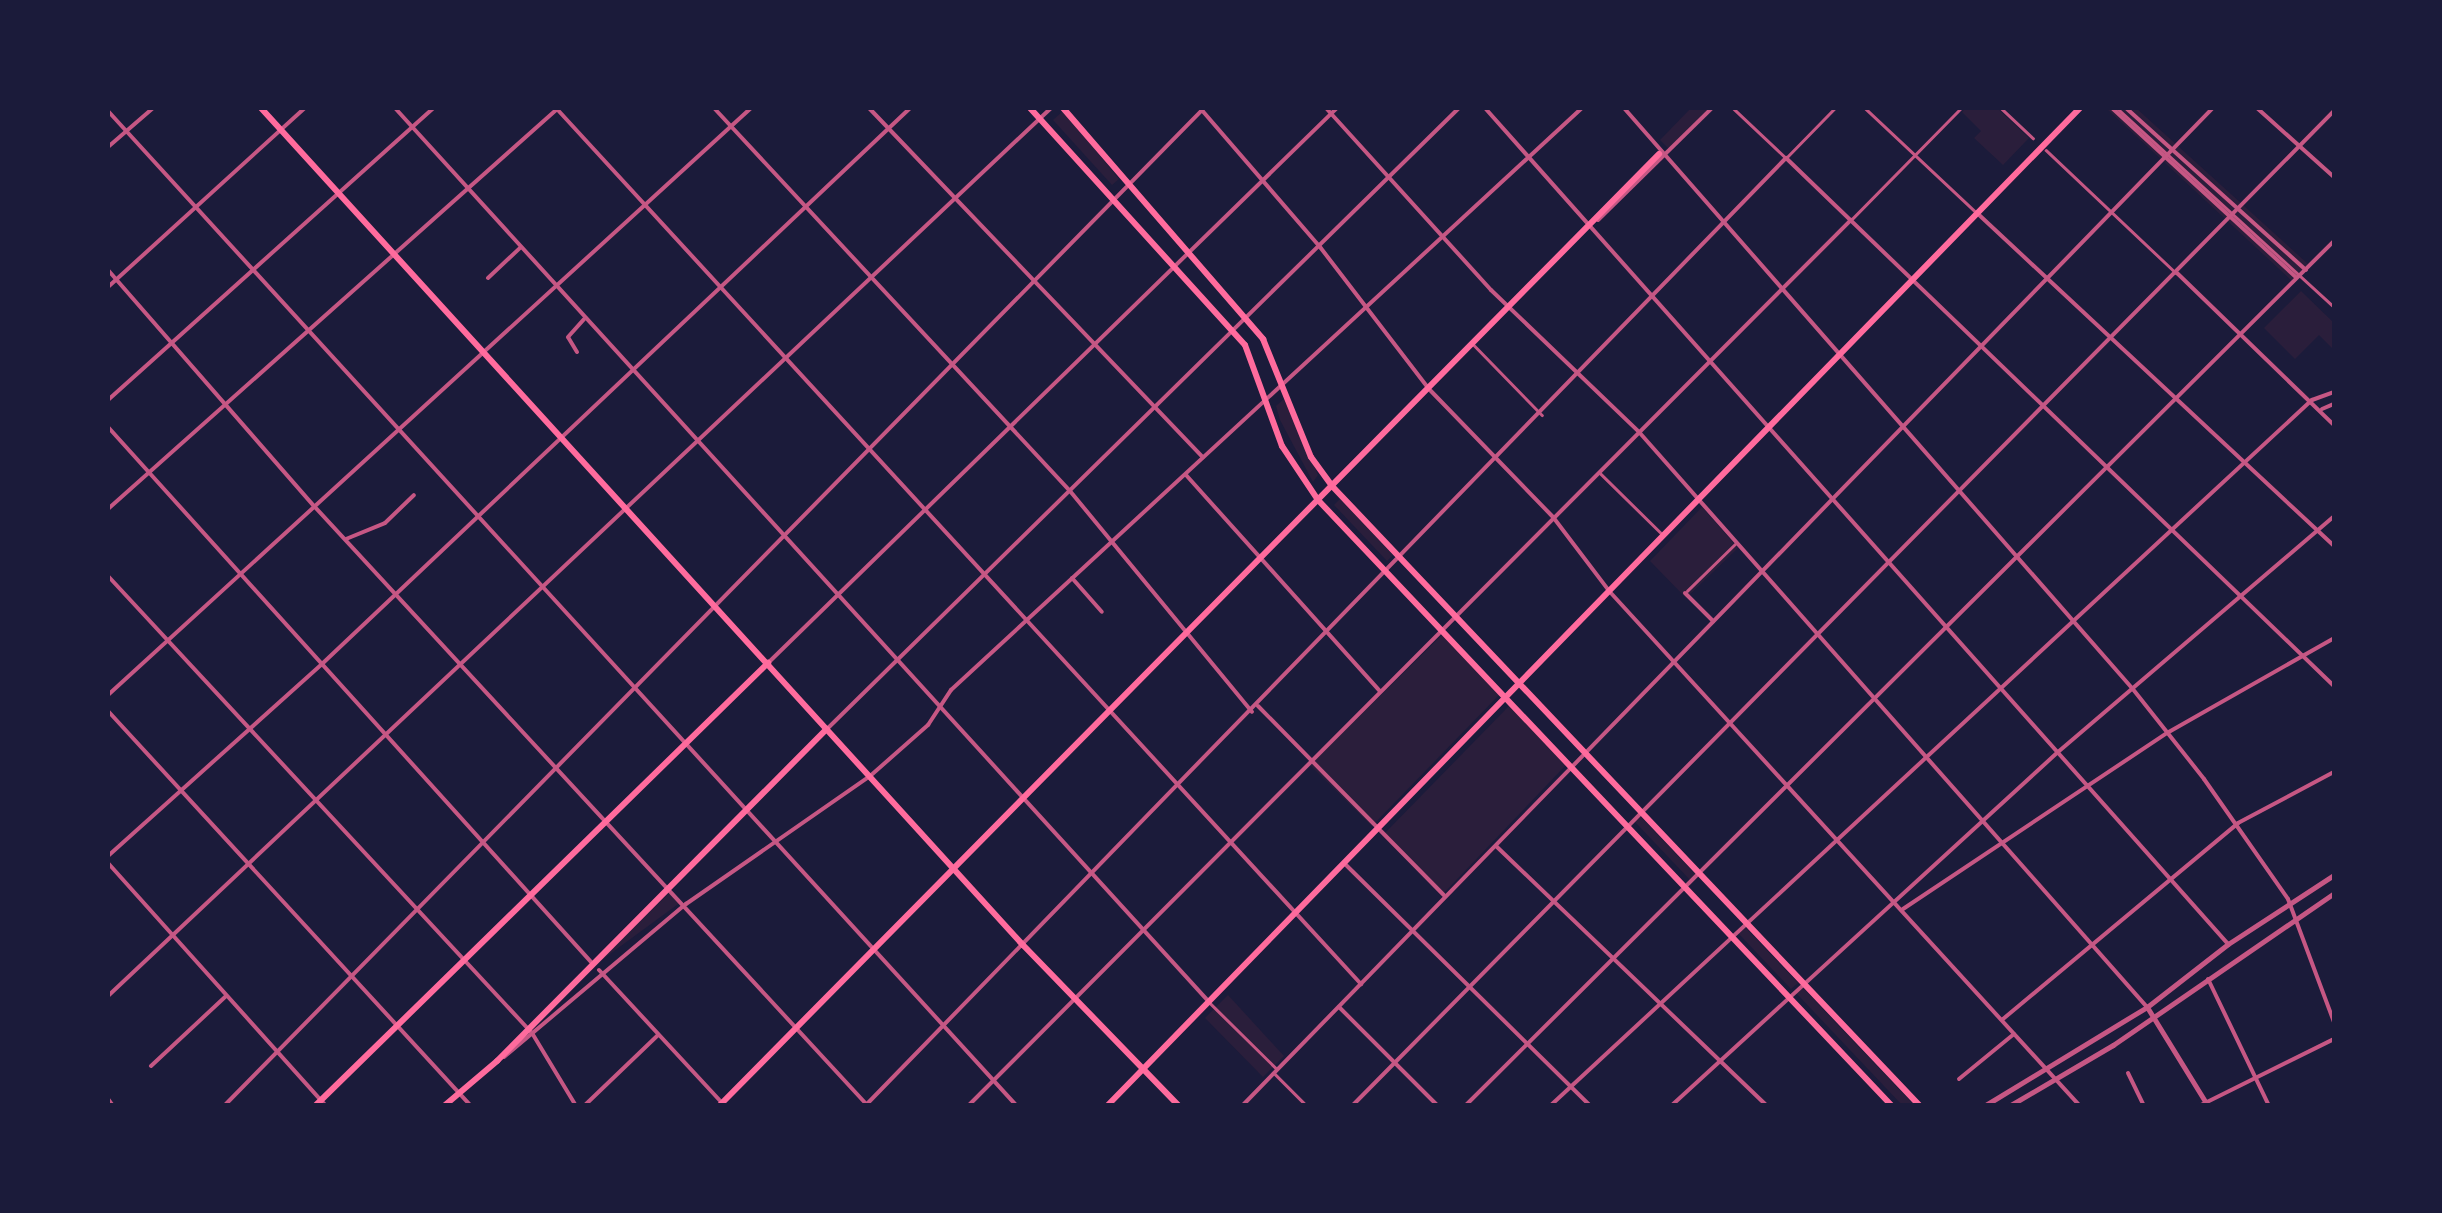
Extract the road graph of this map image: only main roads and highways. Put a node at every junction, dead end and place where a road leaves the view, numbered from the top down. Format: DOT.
graph roads {
  1 [pos="261,108"];
  2 [pos="1030,108"];
  3 [pos="1064,108"];
  4 [pos="2080,108"];
  5 [pos="1663,154"];
  6 [pos="1332,486"];
  7 [pos="1318,500"];
  8 [pos="768,663"];
  9 [pos="1522,685"];
  10 [pos="1506,701"];
  11 [pos="827,729"];
  12 [pos="952,866"];
  13 [pos="1142,1070"];
  14 [pos="321,1104"];
  15 [pos="722,1105"];
  16 [pos="444,1106"];
  17 [pos="1108,1106"];
  18 [pos="1179,1106"];
  19 [pos="1892,1106"];
  20 [pos="1920,1106"];
  1 -- 8 [label="main road"];
  2 -- 7 [label="main road"];
  3 -- 6 [label="main road"];
  4 -- 9 [label="main road"];
  5 -- 6 [label="main road"];
  6 -- 7 [label="main road"];
  6 -- 9 [label="main road"];
  7 -- 10 [label="main road"];
  7 -- 12 [label="main road"];
  8 -- 11 [label="main road"];
  8 -- 14 [label="main road"];
  9 -- 10 [label="main road"];
  9 -- 20 [label="main road"];
  10 -- 13 [label="main road"];
  10 -- 19 [label="main road"];
  11 -- 12 [label="main road"];
  11 -- 16 [label="main road"];
  12 -- 13 [label="main road"];
  12 -- 15 [label="main road"];
  13 -- 17 [label="main road"];
  13 -- 18 [label="main road"];
}
